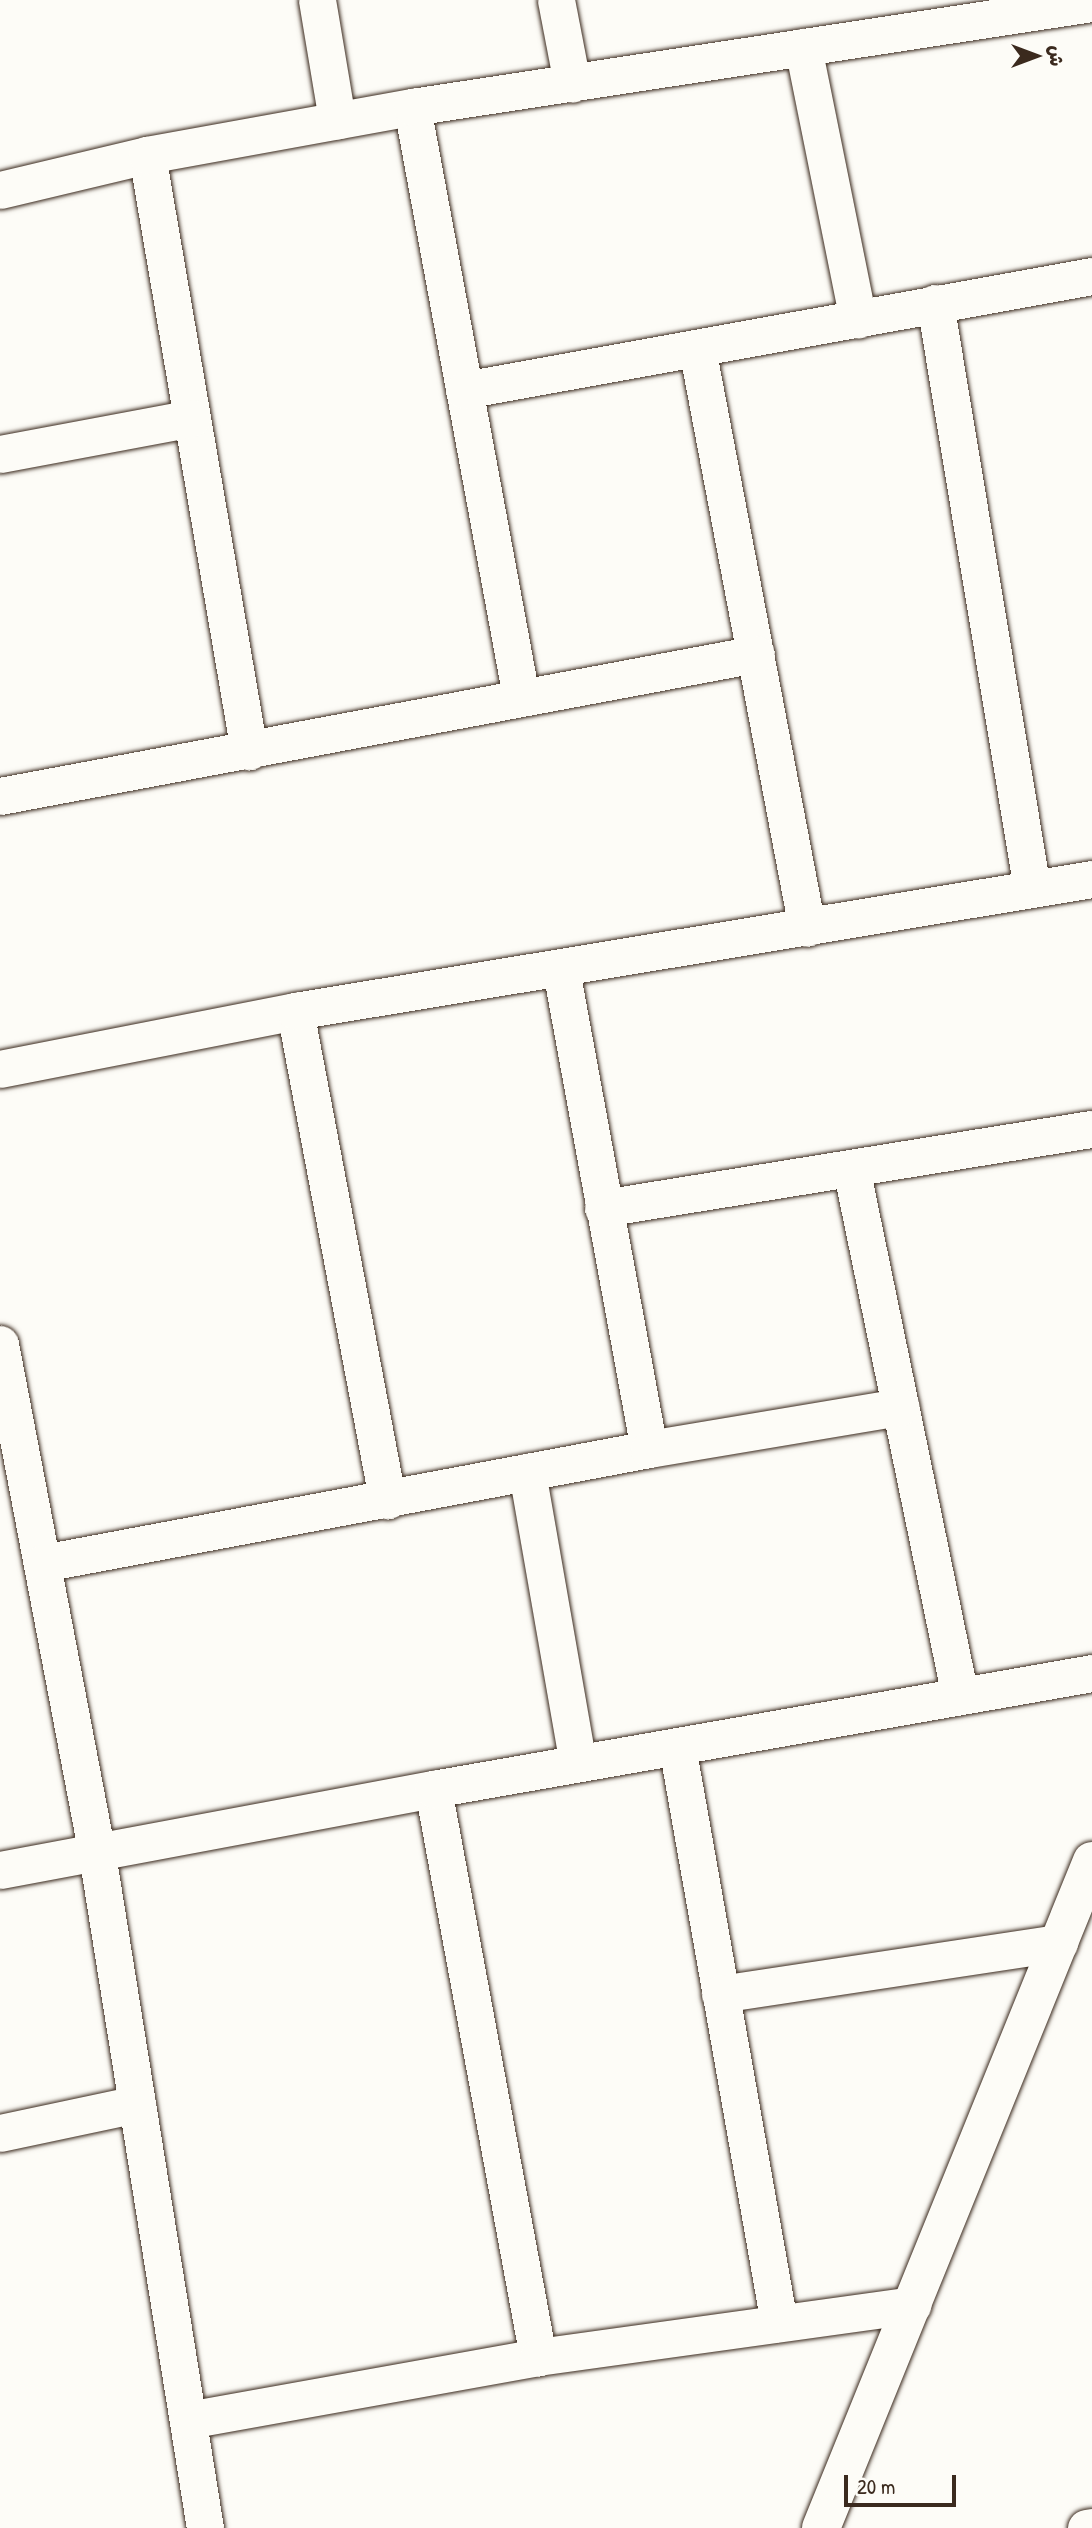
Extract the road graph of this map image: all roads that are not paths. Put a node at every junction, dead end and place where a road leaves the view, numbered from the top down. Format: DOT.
graph roads {
  1 [pos="317,0"];
  2 [pos="556,0"];
  3 [pos="1092,3"];
  4 [pos="803,47"];
  5 [pos="572,83"];
  6 [pos="412,107"];
  7 [pos="337,120"];
  8 [pos="146,155"];
  9 [pos="0,190"];
  10 [pos="1092,276"];
  11 [pos="935,303"];
  12 [pos="858,319"];
  13 [pos="697,348"];
  14 [pos="464,390"];
  15 [pos="192,418"];
  16 [pos="0,454"];
  17 [pos="756,654"];
  18 [pos="521,697"];
  19 [pos="249,751"];
  20 [pos="0,796"];
  21 [pos="1092,879"];
  22 [pos="1032,889"];
  23 [pos="807,928"];
  24 [pos="561,970"];
  25 [pos="295,1011"];
  26 [pos="0,1069"];
  27 [pos="1091,1133"];
  28 [pos="851,1168"];
  29 [pos="603,1208"];
  30 [pos="0,1344"];
  31 [pos="901,1407"];
  32 [pos="649,1449"];
  33 [pos="527,1472"];
  34 [pos="387,1500"];
  35 [pos="43,1563"];
  36 [pos="1092,1673"];
  37 [pos="960,1696"];
  38 [pos="677,1746"];
  39 [pos="578,1763"];
  40 [pos="433,1789"];
  41 [pos="97,1854"];
  42 [pos="1092,1861"];
  43 [pos="0,1870"];
  44 [pos="1059,1943"];
  45 [pos="720,1994"];
  46 [pos="137,2104"];
  47 [pos="0,2133"];
  48 [pos="912,2305"];
  49 [pos="779,2323"];
  50 [pos="538,2357"];
  51 [pos="188,2420"];
  52 [pos="1092,2527"];
  53 [pos="205,2528"];
  54 [pos="821,2528"];
  55 [pos="1086,2528"];
  1 -- 7 [label="street"];
  2 -- 5 [label="street"];
  3 -- 4 [label="street"];
  4 -- 5 [label="street"];
  4 -- 12 [label="street"];
  5 -- 6 [label="street"];
  6 -- 7 [label="street"];
  6 -- 14 [label="street"];
  7 -- 8 [label="street"];
  8 -- 9 [label="street"];
  8 -- 15 [label="street"];
  10 -- 11 [label="street"];
  11 -- 12 [label="street"];
  11 -- 22 [label="street"];
  12 -- 13 [label="street"];
  13 -- 14 [label="street"];
  13 -- 17 [label="street"];
  14 -- 18 [label="street"];
  15 -- 16 [label="street"];
  15 -- 19 [label="street"];
  17 -- 18 [label="street"];
  17 -- 23 [label="street"];
  18 -- 19 [label="street"];
  19 -- 20 [label="street"];
  21 -- 22 [label="street"];
  22 -- 23 [label="street"];
  23 -- 24 [label="street"];
  24 -- 25 [label="street"];
  24 -- 29 [label="street"];
  25 -- 26 [label="street"];
  25 -- 34 [label="street"];
  27 -- 28 [label="street"];
  28 -- 29 [label="street"];
  28 -- 31 [label="street"];
  29 -- 32 [label="street"];
  30 -- 35 [label="street"];
  31 -- 32 [label="street"];
  31 -- 37 [label="street"];
  32 -- 33 [label="street"];
  33 -- 34 [label="street"];
  33 -- 39 [label="street"];
  34 -- 35 [label="street"];
  35 -- 41 [label="street"];
  36 -- 37 [label="street"];
  37 -- 38 [label="street"];
  38 -- 39 [label="street"];
  38 -- 45 [label="street"];
  39 -- 40 [label="street"];
  40 -- 41 [label="street"];
  40 -- 50 [label="street"];
  41 -- 43 [label="street"];
  41 -- 46 [label="street"];
  42 -- 44 [label="street"];
  44 -- 45 [label="street"];
  44 -- 48 [label="street"];
  45 -- 49 [label="street"];
  46 -- 47 [label="street"];
  46 -- 51 [label="street"];
  48 -- 49 [label="street"];
  48 -- 54 [label="street"];
  49 -- 50 [label="street"];
  50 -- 51 [label="street"];
  51 -- 53 [label="street"];
  52 -- 55 [label="street"];
}
